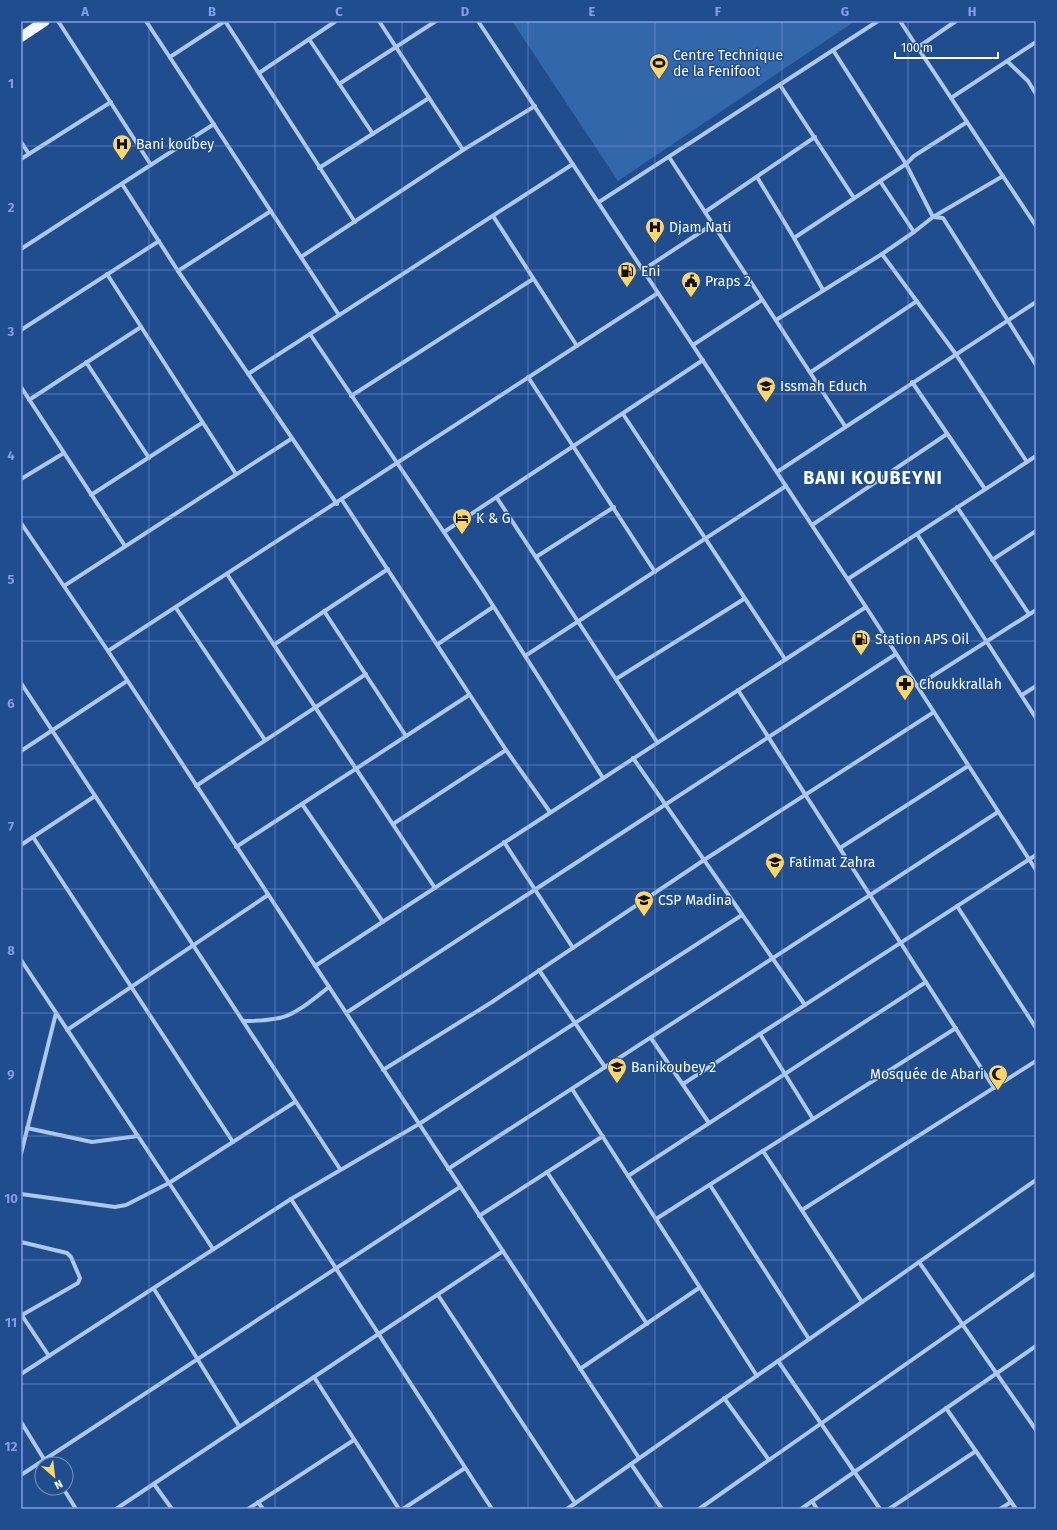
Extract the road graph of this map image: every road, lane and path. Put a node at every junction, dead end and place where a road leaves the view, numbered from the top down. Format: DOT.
graph roads {
  1 [pos="45,21"];
  2 [pos="58,21"];
  3 [pos="146,21"];
  4 [pos="225,21"];
  5 [pos="336,21"];
  6 [pos="379,21"];
  7 [pos="436,21"];
  8 [pos="478,21"];
  9 [pos="878,21"];
  10 [pos="900,21"];
  11 [pos="956,21"];
  12 [pos="21,37"];
  13 [pos="309,40"];
  14 [pos="1036,42"];
  15 [pos="396,47"];
  16 [pos="917,48"];
  17 [pos="833,50"];
  18 [pos="170,57"];
  19 [pos="1008,61"];
  20 [pos="258,73"];
  21 [pos="339,84"];
  22 [pos="780,85"];
  23 [pos="1036,94"];
  24 [pos="429,98"];
  25 [pos="951,98"];
  26 [pos="110,102"];
  27 [pos="534,106"];
  28 [pos="967,122"];
  29 [pos="214,124"];
  30 [pos="372,134"];
  31 [pos="815,137"];
  32 [pos="21,142"];
  33 [pos="463,150"];
  34 [pos="29,154"];
  35 [pos="669,157"];
  36 [pos="21,160"];
  37 [pos="573,164"];
  38 [pos="906,164"];
  39 [pos="151,165"];
  40 [pos="319,168"];
  41 [pos="1003,176"];
  42 [pos="757,177"];
  43 [pos="880,181"];
  44 [pos="122,184"];
  45 [pos="854,198"];
  46 [pos="598,202"];
  47 [pos="271,212"];
  48 [pos="705,212"];
  49 [pos="493,216"];
  50 [pos="933,217"];
  51 [pos="355,222"];
  52 [pos="713,224"];
  53 [pos="1036,226"];
  54 [pos="914,232"];
  55 [pos="794,238"];
  56 [pos="159,241"];
  57 [pos="21,249"];
  58 [pos="882,254"];
  59 [pos="301,257"];
  60 [pos="644,270"];
  61 [pos="178,271"];
  62 [pos="107,274"];
  63 [pos="533,279"];
  64 [pos="823,290"];
  65 [pos="658,293"];
  66 [pos="762,300"];
  67 [pos="917,301"];
  68 [pos="1036,302"];
  69 [pos="340,315"];
  70 [pos="776,320"];
  71 [pos="1007,320"];
  72 [pos="141,327"];
  73 [pos="21,330"];
  74 [pos="310,334"];
  75 [pos="693,345"];
  76 [pos="577,346"];
  77 [pos="955,353"];
  78 [pos="703,360"];
  79 [pos="86,362"];
  80 [pos="1036,365"];
  81 [pos="811,372"];
  82 [pos="248,374"];
  83 [pos="528,378"];
  84 [pos="912,382"];
  85 [pos="21,387"];
  86 [pos="351,396"];
  87 [pos="29,400"];
  88 [pos="624,414"];
  89 [pos="202,423"];
  90 [pos="845,426"];
  91 [pos="947,434"];
  92 [pos="291,439"];
  93 [pos="574,447"];
  94 [pos="64,453"];
  95 [pos="1036,456"];
  96 [pos="149,458"];
  97 [pos="1027,462"];
  98 [pos="398,463"];
  99 [pos="777,472"];
  100 [pos="236,474"];
  101 [pos="21,479"];
  102 [pos="786,486"];
  103 [pos="985,489"];
  104 [pos="92,495"];
  105 [pos="497,498"];
  106 [pos="342,500"];
  107 [pos="336,504"];
  108 [pos="614,507"];
  109 [pos="958,507"];
  110 [pos="21,523"];
  111 [pos="812,525"];
  112 [pos="1036,531"];
  113 [pos="444,532"];
  114 [pos="917,534"];
  115 [pos="707,539"];
  116 [pos="125,546"];
  117 [pos="536,557"];
  118 [pos="992,560"];
  119 [pos="388,569"];
  120 [pos="655,572"];
  121 [pos="227,574"];
  122 [pos="848,579"];
  123 [pos="64,586"];
  124 [pos="744,599"];
  125 [pos="493,607"];
  126 [pos="866,607"];
  127 [pos="176,608"];
  128 [pos="1036,610"];
  129 [pos="324,611"];
  130 [pos="1029,614"];
  131 [pos="578,620"];
  132 [pos="986,642"];
  133 [pos="275,644"];
  134 [pos="438,644"];
  135 [pos="108,651"];
  136 [pos="896,654"];
  137 [pos="524,656"];
  138 [pos="785,659"];
  139 [pos="366,674"];
  140 [pos="616,679"];
  141 [pos="127,681"];
  142 [pos="21,683"];
  143 [pos="917,686"];
  144 [pos="1036,686"];
  145 [pos="738,690"];
  146 [pos="469,695"];
  147 [pos="1022,695"];
  148 [pos="316,707"];
  149 [pos="934,712"];
  150 [pos="1036,718"];
  151 [pos="52,730"];
  152 [pos="406,736"];
  153 [pos="768,737"];
  154 [pos="265,740"];
  155 [pos="657,742"];
  156 [pos="506,750"];
  157 [pos="21,751"];
  158 [pos="633,758"];
  159 [pos="968,766"];
  160 [pos="356,769"];
  161 [pos="603,778"];
  162 [pos="196,786"];
  163 [pos="806,795"];
  164 [pos="95,796"];
  165 [pos="302,804"];
  166 [pos="666,804"];
  167 [pos="550,812"];
  168 [pos="998,812"];
  169 [pos="393,824"];
  170 [pos="32,837"];
  171 [pos="504,842"];
  172 [pos="21,845"];
  173 [pos="236,847"];
  174 [pos="840,848"];
  175 [pos="1036,855"];
  176 [pos="704,860"];
  177 [pos="1029,860"];
  178 [pos="1036,870"];
  179 [pos="435,888"];
  180 [pos="535,890"];
  181 [pos="268,895"];
  182 [pos="870,895"];
  183 [pos="957,906"];
  184 [pos="742,915"];
  185 [pos="383,922"];
  186 [pos="901,942"];
  187 [pos="193,946"];
  188 [pos="573,948"];
  189 [pos="773,958"];
  190 [pos="21,960"];
  191 [pos="315,966"];
  192 [pos="539,970"];
  193 [pos="926,982"];
  194 [pos="131,987"];
  195 [pos="329,987"];
  196 [pos="805,1005"];
  197 [pos="56,1013"];
  198 [pos="346,1014"];
  199 [pos="243,1021"];
  200 [pos="575,1023"];
  201 [pos="956,1028"];
  202 [pos="1036,1028"];
  203 [pos="68,1030"];
  204 [pos="760,1034"];
  205 [pos="651,1038"];
  206 [pos="1036,1061"];
  207 [pos="605,1067"];
  208 [pos="383,1070"];
  209 [pos="784,1074"];
  210 [pos="682,1084"];
  211 [pos="994,1088"];
  212 [pos="572,1089"];
  213 [pos="295,1102"];
  214 [pos="813,1119"];
  215 [pos="709,1123"];
  216 [pos="419,1124"];
  217 [pos="26,1128"];
  218 [pos="138,1136"];
  219 [pos="603,1136"];
  220 [pos="233,1142"];
  221 [pos="763,1151"];
  222 [pos="21,1154"];
  223 [pos="340,1169"];
  224 [pos="448,1169"];
  225 [pos="547,1172"];
  226 [pos="628,1176"];
  227 [pos="1036,1180"];
  228 [pos="169,1183"];
  229 [pos="710,1185"];
  230 [pos="460,1187"];
  231 [pos="21,1194"];
  232 [pos="291,1199"];
  233 [pos="802,1210"];
  234 [pos="479,1216"];
  235 [pos="656,1219"];
  236 [pos="21,1242"];
  237 [pos="213,1249"];
  238 [pos="503,1252"];
  239 [pos="919,1262"];
  240 [pos="336,1268"];
  241 [pos="1036,1273"];
  242 [pos="699,1288"];
  243 [pos="154,1289"];
  244 [pos="438,1295"];
  245 [pos="862,1302"];
  246 [pos="22,1314"];
  247 [pos="647,1324"];
  248 [pos="962,1324"];
  249 [pos="379,1334"];
  250 [pos="809,1339"];
  251 [pos="1036,1346"];
  252 [pos="48,1356"];
  253 [pos="197,1360"];
  254 [pos="778,1361"];
  255 [pos="580,1369"];
  256 [pos="21,1374"];
  257 [pos="997,1374"];
  258 [pos="757,1376"];
  259 [pos="314,1377"];
  260 [pos="724,1398"];
  261 [pos="946,1408"];
  262 [pos="21,1422"];
  263 [pos="821,1424"];
  264 [pos="239,1426"];
  265 [pos="1036,1430"];
  266 [pos="354,1440"];
  267 [pos="976,1451"];
  268 [pos="42,1456"];
  269 [pos="55,1456"];
  270 [pos="639,1458"];
  271 [pos="769,1460"];
  272 [pos="631,1464"];
  273 [pos="34,1468"];
  274 [pos="465,1468"];
  275 [pos="854,1472"];
  276 [pos="21,1475"];
  277 [pos="154,1484"];
  278 [pos="68,1496"];
  279 [pos="812,1501"];
  280 [pos="258,1502"];
  281 [pos="1011,1502"];
  282 [pos="575,1503"];
  283 [pos="76,1509"];
  284 [pos="116,1509"];
  285 [pos="172,1509"];
  286 [pos="248,1509"];
  287 [pos="263,1509"];
  288 [pos="399,1509"];
  289 [pos="403,1509"];
  290 [pos="492,1509"];
  291 [pos="567,1509"];
  292 [pos="662,1509"];
  293 [pos="699,1509"];
  294 [pos="800,1509"];
  295 [pos="817,1509"];
  296 [pos="880,1509"];
  297 [pos="889,1509"];
  298 [pos="1000,1509"];
  299 [pos="1016,1509"];
  1 -- 12 [label="main road"];
  2 -- 26 [label="street"];
  3 -- 18 [label="street"];
  4 -- 18 [label="street"];
  4 -- 20 [label="street"];
  5 -- 13 [label="street"];
  6 -- 15 [label="street"];
  7 -- 15 [label="street"];
  8 -- 27 [label="street"];
  9 -- 17 [label="street"];
  10 -- 16 [label="street"];
  11 -- 16 [label="street"];
  13 -- 20 [label="street"];
  13 -- 21 [label="street"];
  14 -- 19 [label="street"];
  15 -- 21 [label="street"];
  15 -- 24 [label="street"];
  16 -- 25 [label="street"];
  17 -- 22 [label="street"];
  17 -- 38 [label="street"];
  18 -- 29 [label="street"];
  19 -- 23 [label="street"];
  19 -- 25 [label="street"];
  20 -- 40 [label="street"];
  21 -- 30 [label="street"];
  22 -- 31 [label="street"];
  22 -- 35 [label="street"];
  24 -- 30 [label="street"];
  24 -- 33 [label="street"];
  25 -- 28 [label="street"];
  26 -- 34 [label="street"];
  26 -- 39 [label="street"];
  27 -- 33 [label="street"];
  27 -- 37 [label="street"];
  28 -- 38 [label="street"];
  28 -- 41 [label="street"];
  29 -- 39 [label="street"];
  29 -- 47 [label="street"];
  30 -- 40 [label="street"];
  31 -- 42 [label="street"];
  31 -- 45 [label="street"];
  32 -- 34 [label="street"];
  33 -- 51 [label="street"];
  34 -- 36 [label="street"];
  35 -- 46 [label="street"];
  35 -- 48 [label="street"];
  37 -- 46 [label="street"];
  37 -- 49 [label="street"];
  38 -- 43 [label="street"];
  38 -- 50 [label="street"];
  39 -- 44 [label="street"];
  40 -- 51 [label="street"];
  41 -- 50 [label="street"];
  41 -- 53 [label="street"];
  42 -- 48 [label="street"];
  42 -- 55 [label="street"];
  43 -- 45 [label="street"];
  43 -- 54 [label="street"];
  44 -- 56 [label="street"];
  44 -- 57 [label="street"];
  45 -- 55 [label="street"];
  46 -- 60 [label="street"];
  47 -- 59 [label="street"];
  47 -- 61 [label="street"];
  48 -- 52 [label="street"];
  49 -- 63 [label="street"];
  49 -- 69 [label="street"];
  50 -- 54 [label="street"];
  50 -- 71 [label="street"];
  51 -- 59 [label="street"];
  52 -- 60 [label="street"];
  52 -- 66 [label="street"];
  54 -- 58 [label="street"];
  55 -- 64 [label="street"];
  56 -- 61 [label="street"];
  56 -- 62 [label="street"];
  58 -- 64 [label="street"];
  58 -- 67 [label="street"];
  59 -- 69 [label="street"];
  60 -- 65 [label="street"];
  61 -- 82 [label="street"];
  62 -- 72 [label="street"];
  62 -- 73 [label="street"];
  63 -- 76 [label="street"];
  63 -- 86 [label="street"];
  64 -- 70 [label="street"];
  65 -- 75 [label="street"];
  65 -- 76 [label="street"];
  66 -- 70 [label="street"];
  66 -- 75 [label="street"];
  67 -- 77 [label="street"];
  67 -- 81 [label="street"];
  68 -- 71 [label="street"];
  69 -- 74 [label="street"];
  70 -- 81 [label="street"];
  71 -- 77 [label="street"];
  71 -- 80 [label="street"];
  72 -- 79 [label="street"];
  72 -- 89 [label="street"];
  74 -- 82 [label="street"];
  74 -- 86 [label="street"];
  75 -- 78 [label="street"];
  76 -- 83 [label="street"];
  77 -- 84 [label="street"];
  77 -- 97 [label="street"];
  78 -- 88 [label="street"];
  78 -- 99 [label="street"];
  79 -- 87 [label="street"];
  79 -- 96 [label="street"];
  81 -- 90 [label="street"];
  82 -- 92 [label="street"];
  83 -- 93 [label="street"];
  83 -- 98 [label="street"];
  84 -- 90 [label="street"];
  84 -- 91 [label="street"];
  85 -- 87 [label="street"];
  86 -- 98 [label="street"];
  87 -- 94 [label="street"];
  88 -- 93 [label="street"];
  88 -- 115 [label="street"];
  89 -- 96 [label="street"];
  89 -- 100 [label="street"];
  90 -- 99 [label="street"];
  91 -- 103 [label="street"];
  91 -- 111 [label="street"];
  92 -- 100 [label="street"];
  92 -- 107 [label="street"];
  93 -- 105 [label="street"];
  93 -- 108 [label="street"];
  94 -- 101 [label="street"];
  94 -- 104 [label="street"];
  95 -- 97 [label="street"];
  96 -- 104 [label="street"];
  97 -- 103 [label="street"];
  98 -- 106 [label="street"];
  98 -- 113 [label="street"];
  99 -- 102 [label="street"];
  100 -- 116 [label="street"];
  102 -- 111 [label="street"];
  102 -- 115 [label="street"];
  103 -- 109 [label="street"];
  104 -- 116 [label="street"];
  105 -- 113 [label="street"];
  105 -- 117 [label="street"];
  106 -- 107 [label="street"];
  106 -- 119 [label="street"];
  107 -- 121 [label="street"];
  108 -- 117 [label="street"];
  108 -- 120 [label="street"];
  109 -- 114 [label="street"];
  109 -- 118 [label="street"];
  110 -- 123 [label="street"];
  111 -- 122 [label="street"];
  112 -- 118 [label="street"];
  113 -- 125 [label="street"];
  114 -- 122 [label="street"];
  114 -- 132 [label="street"];
  115 -- 120 [label="street"];
  115 -- 124 [label="street"];
  116 -- 123 [label="street"];
  117 -- 131 [label="street"];
  118 -- 130 [label="street"];
  119 -- 129 [label="street"];
  119 -- 134 [label="street"];
  120 -- 131 [label="street"];
  121 -- 127 [label="street"];
  121 -- 133 [label="street"];
  122 -- 126 [label="street"];
  123 -- 135 [label="street"];
  124 -- 138 [label="street"];
  124 -- 140 [label="street"];
  125 -- 134 [label="street"];
  125 -- 137 [label="street"];
  126 -- 136 [label="street"];
  126 -- 138 [label="street"];
  127 -- 135 [label="street"];
  127 -- 154 [label="street"];
  128 -- 130 [label="street"];
  129 -- 133 [label="street"];
  129 -- 139 [label="street"];
  130 -- 132 [label="street"];
  131 -- 137 [label="street"];
  131 -- 140 [label="street"];
  132 -- 143 [label="street"];
  132 -- 147 [label="street"];
  133 -- 148 [label="street"];
  134 -- 146 [label="street"];
  135 -- 141 [label="street"];
  136 -- 143 [label="street"];
  136 -- 153 [label="street"];
  137 -- 161 [label="street"];
  138 -- 145 [label="street"];
  139 -- 148 [label="street"];
  139 -- 152 [label="street"];
  140 -- 155 [label="street"];
  141 -- 151 [label="street"];
  141 -- 162 [label="street"];
  142 -- 151 [label="street"];
  143 -- 149 [label="street"];
  144 -- 147 [label="street"];
  145 -- 153 [label="street"];
  145 -- 155 [label="street"];
  146 -- 152 [label="street"];
  146 -- 156 [label="street"];
  147 -- 150 [label="street"];
  148 -- 154 [label="street"];
  148 -- 160 [label="street"];
  149 -- 159 [label="street"];
  149 -- 163 [label="street"];
  151 -- 157 [label="street"];
  151 -- 164 [label="street"];
  152 -- 160 [label="street"];
  153 -- 163 [label="street"];
  153 -- 166 [label="street"];
  154 -- 162 [label="street"];
  155 -- 158 [label="street"];
  156 -- 167 [label="street"];
  156 -- 169 [label="street"];
  158 -- 161 [label="street"];
  158 -- 166 [label="street"];
  159 -- 168 [label="street"];
  159 -- 174 [label="street"];
  160 -- 165 [label="street"];
  160 -- 169 [label="street"];
  161 -- 167 [label="street"];
  162 -- 173 [label="street"];
  163 -- 174 [label="street"];
  163 -- 176 [label="street"];
  164 -- 170 [label="street"];
  164 -- 187 [label="street"];
  165 -- 173 [label="street"];
  165 -- 185 [label="street"];
  166 -- 176 [label="street"];
  166 -- 180 [label="street"];
  167 -- 171 [label="street"];
  168 -- 177 [label="street"];
  168 -- 182 [label="street"];
  169 -- 179 [label="street"];
  170 -- 172 [label="street"];
  170 -- 194 [label="street"];
  171 -- 179 [label="street"];
  171 -- 180 [label="street"];
  173 -- 181 [label="street"];
  174 -- 182 [label="street"];
  175 -- 177 [label="street"];
  176 -- 184 [label="street"];
  176 -- 188 [label="street"];
  177 -- 178 [label="street"];
  177 -- 183 [label="street"];
  179 -- 185 [label="street"];
  180 -- 188 [label="street"];
  180 -- 198 [label="street"];
  181 -- 187 [label="street"];
  181 -- 191 [label="street"];
  182 -- 186 [label="street"];
  182 -- 189 [label="street"];
  183 -- 186 [label="street"];
  183 -- 202 [label="street"];
  184 -- 189 [label="street"];
  184 -- 200 [label="street"];
  185 -- 191 [label="street"];
  186 -- 193 [label="street"];
  186 -- 196 [label="street"];
  187 -- 194 [label="street"];
  187 -- 199 [label="street"];
  188 -- 192 [label="street"];
  189 -- 196 [label="street"];
  189 -- 205 [label="street"];
  190 -- 197 [label="street"];
  191 -- 195 [label="street"];
  192 -- 200 [label="street"];
  192 -- 208 [label="street"];
  193 -- 201 [label="street"];
  193 -- 209 [label="street"];
  194 -- 203 [label="street"];
  194 -- 220 [label="street"];
  195 -- 198 [label="street"];
  195 -- 199 [label="street"];
  196 -- 204 [label="street"];
  197 -- 203 [label="street"];
  197 -- 217 [label="street"];
  198 -- 208 [label="street"];
  199 -- 213 [label="street"];
  200 -- 207 [label="street"];
  200 -- 216 [label="street"];
  201 -- 211 [label="street"];
  201 -- 214 [label="street"];
  203 -- 218 [label="street"];
  204 -- 209 [label="street"];
  204 -- 210 [label="street"];
  205 -- 207 [label="street"];
  205 -- 210 [label="street"];
  206 -- 211 [label="street"];
  207 -- 212 [label="street"];
  208 -- 216 [label="street"];
  209 -- 214 [label="street"];
  209 -- 215 [label="street"];
  210 -- 215 [label="street"];
  211 -- 233 [label="street"];
  212 -- 219 [label="street"];
  212 -- 224 [label="street"];
  213 -- 220 [label="street"];
  213 -- 223 [label="street"];
  214 -- 221 [label="street"];
  215 -- 226 [label="street"];
  216 -- 223 [label="street"];
  216 -- 224 [label="street"];
  217 -- 218 [label="street"];
  217 -- 222 [label="street"];
  218 -- 228 [label="street"];
  219 -- 225 [label="street"];
  219 -- 226 [label="street"];
  220 -- 228 [label="street"];
  221 -- 229 [label="street"];
  221 -- 233 [label="street"];
  223 -- 232 [label="street"];
  224 -- 230 [label="street"];
  225 -- 234 [label="street"];
  225 -- 247 [label="street"];
  226 -- 235 [label="street"];
  227 -- 239 [label="street"];
  228 -- 231 [label="street"];
  228 -- 237 [label="street"];
  229 -- 235 [label="street"];
  229 -- 250 [label="street"];
  230 -- 234 [label="street"];
  230 -- 240 [label="street"];
  232 -- 237 [label="street"];
  232 -- 240 [label="street"];
  233 -- 245 [label="street"];
  234 -- 238 [label="street"];
  235 -- 242 [label="street"];
  236 -- 246 [label="street"];
  237 -- 243 [label="street"];
  238 -- 244 [label="street"];
  238 -- 255 [label="street"];
  239 -- 245 [label="street"];
  239 -- 248 [label="street"];
  240 -- 249 [label="street"];
  240 -- 253 [label="street"];
  241 -- 248 [label="street"];
  242 -- 247 [label="street"];
  242 -- 258 [label="street"];
  243 -- 252 [label="street"];
  243 -- 253 [label="street"];
  244 -- 249 [label="street"];
  244 -- 282 [label="street"];
  245 -- 250 [label="street"];
  246 -- 252 [label="street"];
  247 -- 255 [label="street"];
  248 -- 257 [label="street"];
  248 -- 263 [label="street"];
  249 -- 259 [label="street"];
  249 -- 274 [label="street"];
  250 -- 254 [label="street"];
  251 -- 257 [label="street"];
  252 -- 256 [label="street"];
  253 -- 264 [label="street"];
  253 -- 269 [label="street"];
  254 -- 258 [label="street"];
  254 -- 263 [label="street"];
  255 -- 270 [label="street"];
  257 -- 261 [label="street"];
  257 -- 265 [label="street"];
  258 -- 260 [label="street"];
  259 -- 264 [label="street"];
  259 -- 266 [label="street"];
  260 -- 270 [label="street"];
  260 -- 271 [label="street"];
  261 -- 267 [label="street"];
  261 -- 275 [label="street"];
  262 -- 268 [label="street"];
  263 -- 271 [label="street"];
  263 -- 275 [label="street"];
  264 -- 277 [label="street"];
  266 -- 280 [label="street"];
  266 -- 288 [label="street"];
  267 -- 281 [label="street"];
  267 -- 297 [label="street"];
  270 -- 272 [label="street"];
  271 -- 293 [label="street"];
  272 -- 282 [label="street"];
  272 -- 292 [label="street"];
  273 -- 276 [label="street"];
  274 -- 289 [label="street"];
  274 -- 290 [label="street"];
  275 -- 279 [label="street"];
  275 -- 296 [label="street"];
  277 -- 284 [label="street"];
  277 -- 285 [label="street"];
  278 -- 283 [label="street"];
  279 -- 294 [label="street"];
  279 -- 295 [label="street"];
  280 -- 286 [label="street"];
  280 -- 287 [label="street"];
  281 -- 298 [label="street"];
  281 -- 299 [label="street"];
  282 -- 291 [label="street"];
}
